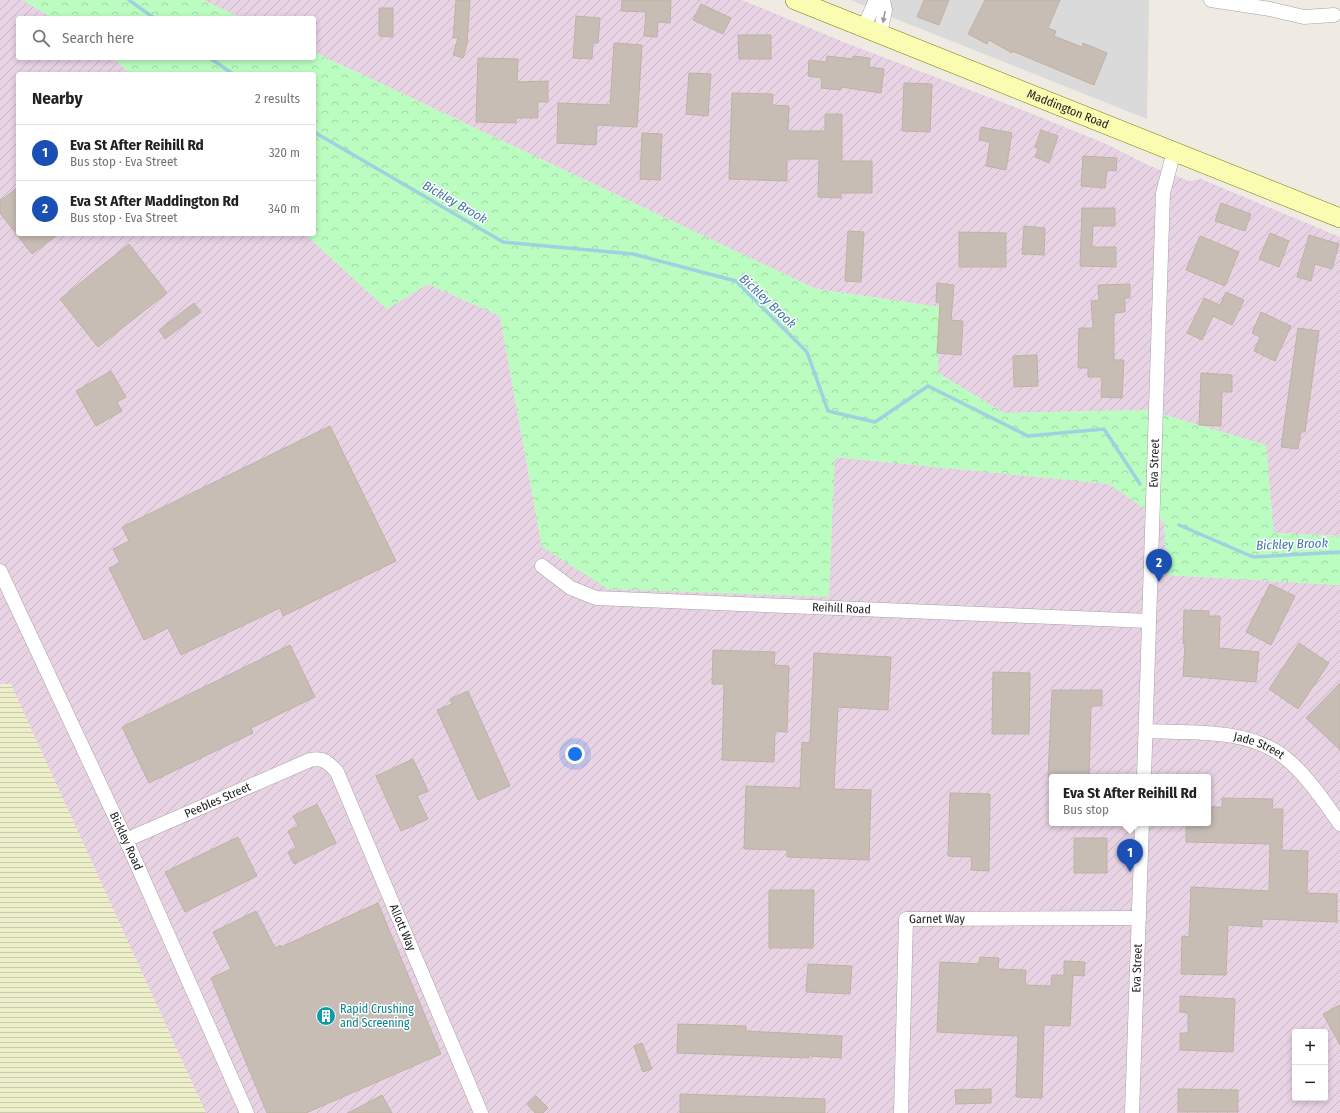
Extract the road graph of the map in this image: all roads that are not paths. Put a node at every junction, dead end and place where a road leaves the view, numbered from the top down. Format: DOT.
graph roads {
  1 [pos="795,0"];
  2 [pos="876,0"];
  3 [pos="884,0"];
  4 [pos="1211,0"];
  5 [pos="1334,15"];
  6 [pos="872,30"];
  7 [pos="1174,151"];
  8 [pos="1340,218"];
  9 [pos="542,566"];
  10 [pos="0,571"];
  11 [pos="1149,621"];
  12 [pos="1146,731"];
  13 [pos="310,760"];
  14 [pos="1144,774"];
  15 [pos="1340,824"];
  16 [pos="1142,826"];
  17 [pos="126,840"];
  18 [pos="1138,918"];
  19 [pos="247,1113"];
  20 [pos="481,1113"];
  21 [pos="900,1113"];
  22 [pos="1132,1113"];
  1 -- 6 [label="main road, Maddington Road"];
  2 -- 6 [label="street"];
  3 -- 6 [label="street, one-way"];
  4 -- 5 [label="street"];
  6 -- 7 [label="main road, Maddington Road"];
  7 -- 8 [label="main road, Maddington Road"];
  7 -- 11 [label="street, Eva Street"];
  9 -- 11 [label="street, Reihill Road"];
  10 -- 17 [label="street, Bickley Road"];
  11 -- 12 [label="street, Eva Street"];
  12 -- 14 [label="street, Eva Street"];
  12 -- 15 [label="street, Jade Street"];
  13 -- 17 [label="street, Peebles Street"];
  13 -- 20 [label="street, Allott Way"];
  16 -- 18 [label="street, Eva Street"];
  17 -- 19 [label="street, Bickley Road"];
  18 -- 21 [label="street, Garnet Way"];
  18 -- 22 [label="street, Eva Street"];
}
